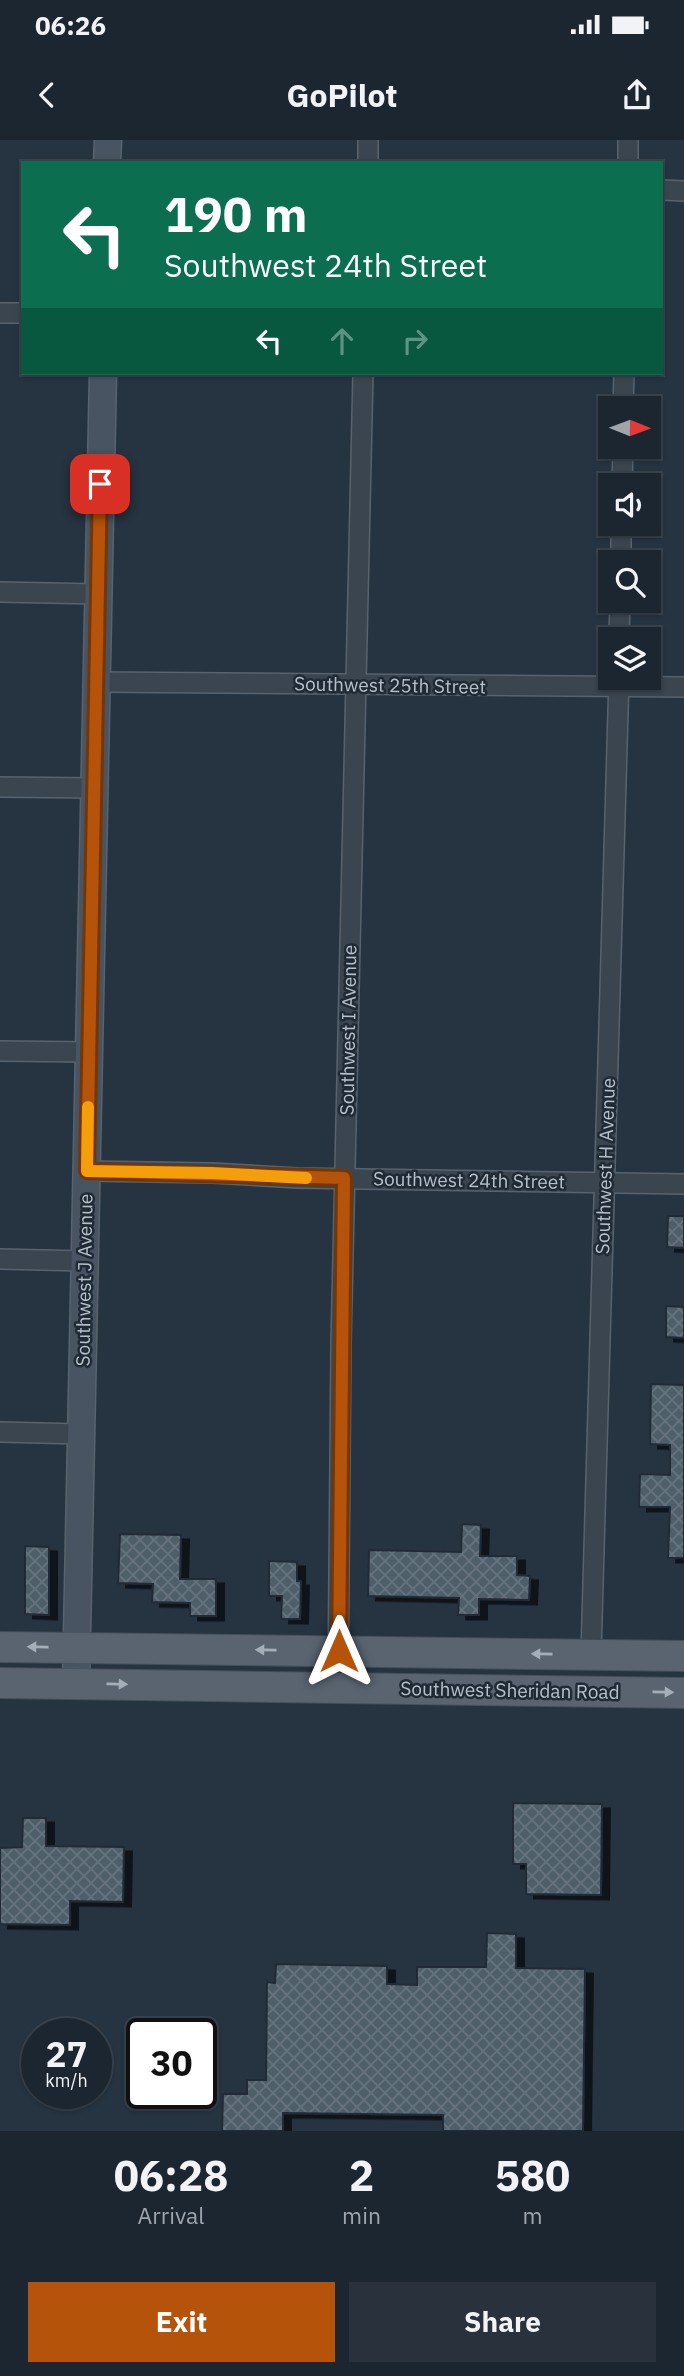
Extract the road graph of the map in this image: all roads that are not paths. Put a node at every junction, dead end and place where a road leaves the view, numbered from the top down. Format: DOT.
graph roads {
  1 [pos="108,140"];
  2 [pos="368,140"];
  3 [pos="628,140"];
  4 [pos="107,161"];
  5 [pos="368,161"];
  6 [pos="628,161"];
  7 [pos="663,190"];
  8 [pos="684,191"];
  9 [pos="0,313"];
  10 [pos="21,313"];
  11 [pos="103,375"];
  12 [pos="363,375"];
  13 [pos="624,375"];
  14 [pos="623,396"];
  15 [pos="0,592"];
  16 [pos="98,594"];
  17 [pos="96,682"];
  18 [pos="598,682"];
  19 [pos="356,684"];
  20 [pos="661,685"];
  21 [pos="684,687"];
  22 [pos="619,690"];
  23 [pos="0,787"];
  24 [pos="94,788"];
  25 [pos="0,1051"];
  26 [pos="89,1052"];
  27 [pos="87,1171"];
  28 [pos="344,1178"];
  29 [pos="605,1183"];
  30 [pos="684,1184"];
  31 [pos="0,1259"];
  32 [pos="85,1261"];
  33 [pos="0,1432"];
  34 [pos="81,1434"];
  35 [pos="0,1647"];
  36 [pos="77,1648"];
  37 [pos="339,1651"];
  38 [pos="591,1654"];
  39 [pos="684,1656"];
  40 [pos="0,1683"];
  41 [pos="76,1683"];
  42 [pos="338,1688"];
  43 [pos="684,1693"];
  1 -- 4 [label="street"];
  2 -- 5 [label="street"];
  3 -- 6 [label="street"];
  7 -- 8 [label="street"];
  9 -- 10 [label="street"];
  11 -- 16 [label="street, Southwest J Avenue"];
  12 -- 19 [label="street, Southwest I Avenue"];
  13 -- 14 [label="street"];
  15 -- 16 [label="street"];
  16 -- 17 [label="street, Southwest J Avenue"];
  17 -- 19 [label="street, Southwest 25th Street"];
  17 -- 24 [label="street, Southwest J Avenue"];
  18 -- 19 [label="street, Southwest 25th Street"];
  19 -- 28 [label="street, Southwest I Avenue"];
  20 -- 21 [label="street, Southwest 25th Street"];
  22 -- 29 [label="street, Southwest H Avenue"];
  23 -- 24 [label="street"];
  24 -- 26 [label="street, Southwest J Avenue"];
  25 -- 26 [label="street"];
  26 -- 27 [label="street, Southwest J Avenue"];
  27 -- 28 [label="street, Southwest 24th Street"];
  27 -- 32 [label="street, Southwest J Avenue"];
  28 -- 29 [label="street, Southwest 24th Street"];
  28 -- 37 [label="street, Southwest I Avenue"];
  29 -- 30 [label="street, Southwest 24th Street"];
  29 -- 38 [label="street, Southwest H Avenue"];
  31 -- 32 [label="street"];
  32 -- 34 [label="street, Southwest J Avenue"];
  33 -- 34 [label="street"];
  34 -- 36 [label="street, Southwest J Avenue"];
  36 -- 35 [label="main road, Southwest Sheridan Road, one-way"];
  37 -- 36 [label="main road, Southwest Sheridan Road, one-way"];
  36 -- 41 [label="street, Southwest J Avenue"];
  38 -- 37 [label="main road, Southwest Sheridan Road, one-way"];
  37 -- 42 [label="street, Southwest I Avenue"];
  38 -- 39 [label="main road, Southwest Sheridan Road"];
  40 -- 41 [label="main road, Southwest Sheridan Road"];
  41 -- 42 [label="main road, Southwest Sheridan Road, one-way"];
  42 -- 43 [label="main road, Southwest Sheridan Road, one-way"];
}
